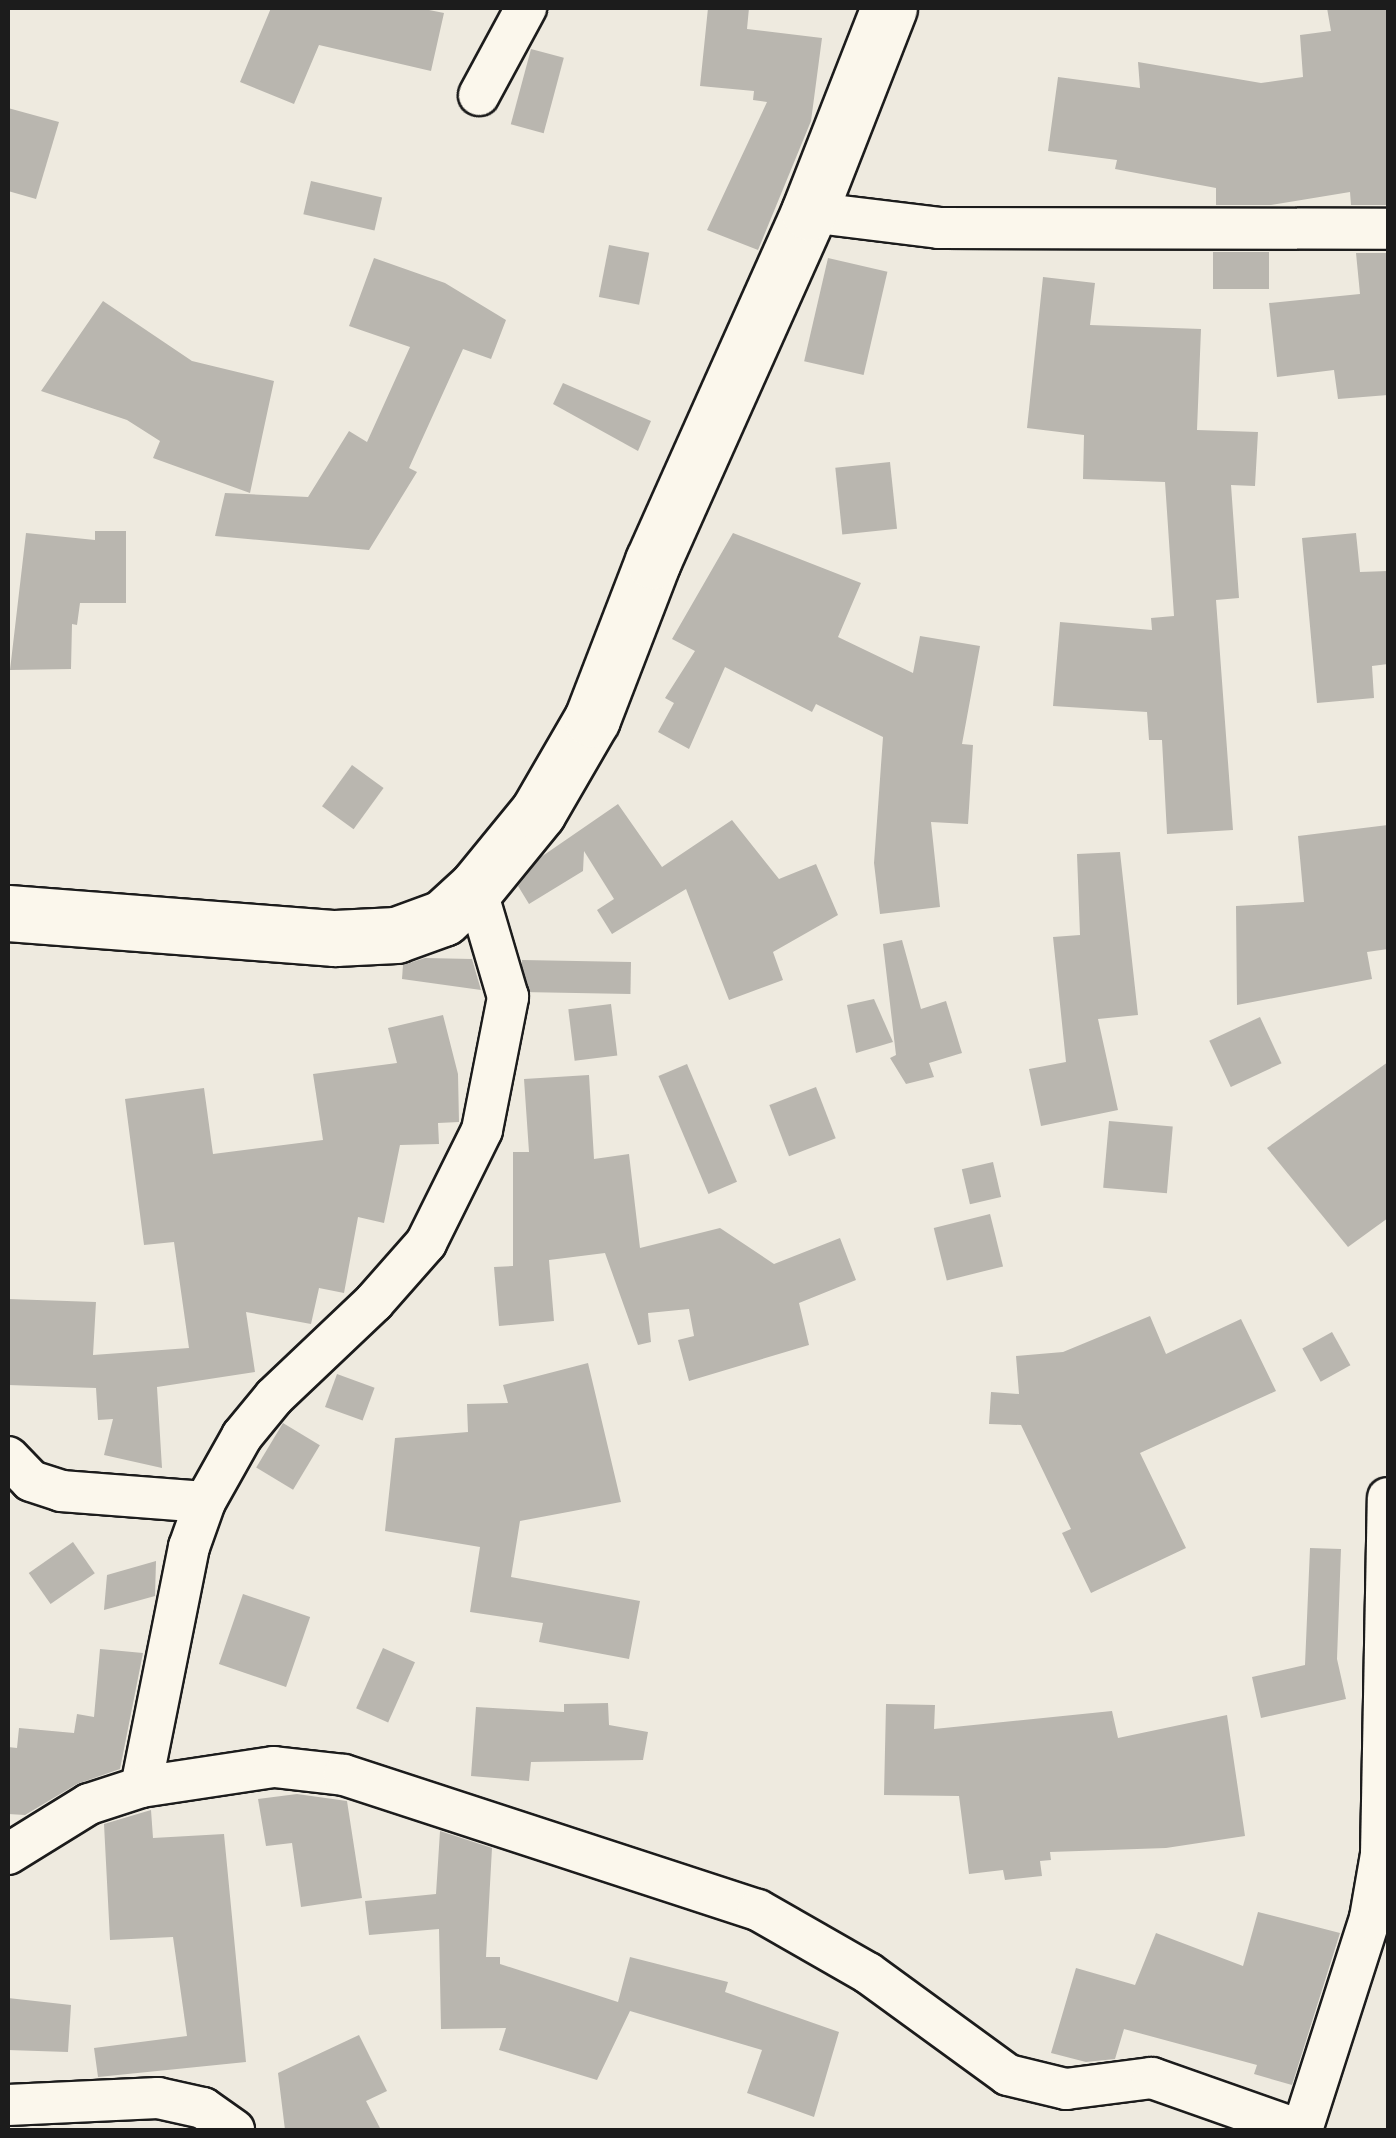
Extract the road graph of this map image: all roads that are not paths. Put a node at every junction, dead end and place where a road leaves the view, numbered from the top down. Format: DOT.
graph roads {
  1 [pos="526,8"];
  2 [pos="888,8"];
  3 [pos="479,95"];
  4 [pos="809,212"];
  5 [pos="1388,229"];
  6 [pos="476,888"];
  7 [pos="8,913"];
  8 [pos="8,1457"];
  9 [pos="1388,1498"];
  10 [pos="205,1502"];
  11 [pos="141,1787"];
  12 [pos="8,1854"];
  13 [pos="8,2105"];
  14 [pos="234,2130"];
  15 [pos="1301,2130"];
  1 -- 3 [label="street"];
  2 -- 4 [label="main road"];
  4 -- 5 [label="street"];
  4 -- 6 [label="main road"];
  6 -- 7 [label="main road"];
  6 -- 10 [label="street"];
  8 -- 10 [label="street"];
  9 -- 15 [label="street"];
  10 -- 11 [label="street"];
  11 -- 12 [label="street"];
  11 -- 15 [label="street"];
  13 -- 14 [label="street"];
}
